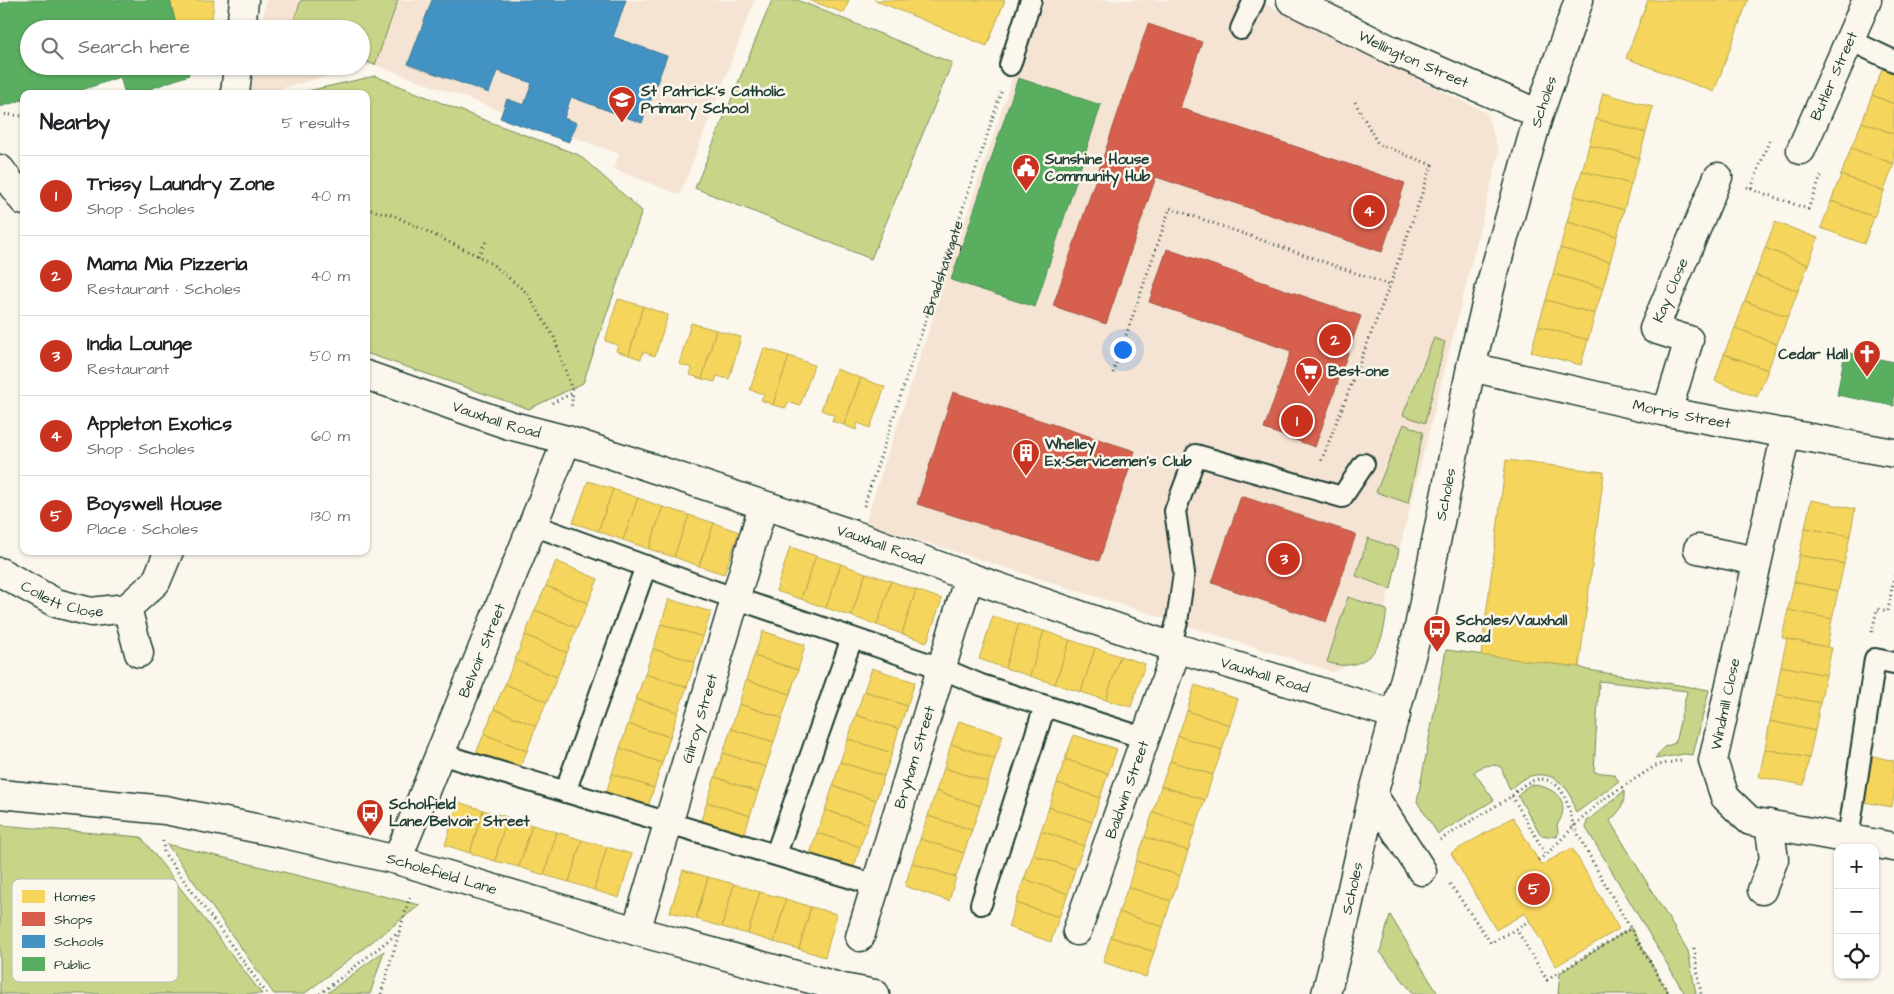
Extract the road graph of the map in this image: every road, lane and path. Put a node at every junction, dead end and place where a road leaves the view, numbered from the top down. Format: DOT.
graph roads {
  1 [pos="244,0"];
  2 [pos="1031,0"];
  3 [pos="1254,0"];
  4 [pos="1291,0"];
  5 [pos="1579,0"];
  6 [pos="1867,0"];
  7 [pos="242,20"];
  8 [pos="1241,29"];
  9 [pos="1850,40"];
  10 [pos="1894,61"];
  11 [pos="1010,65"];
  12 [pos="237,75"];
  13 [pos="235,90"];
  14 [pos="1355,102"];
  15 [pos="0,114"];
  16 [pos="1539,114"];
  17 [pos="20,116"];
  18 [pos="1801,150"];
  19 [pos="0,170"];
  20 [pos="1718,177"];
  21 [pos="1751,189"];
  22 [pos="20,196"];
  23 [pos="1808,209"];
  24 [pos="370,210"];
  25 [pos="486,241"];
  26 [pos="478,256"];
  27 [pos="1390,285"];
  28 [pos="1471,367"];
  29 [pos="1113,373"];
  30 [pos="370,376"];
  31 [pos="573,393"];
  32 [pos="1667,412"];
  33 [pos="1786,433"];
  34 [pos="567,440"];
  35 [pos="1894,453"];
  36 [pos="1364,464"];
  37 [pos="1311,488"];
  38 [pos="762,506"];
  39 [pos="533,525"];
  40 [pos="854,534"];
  41 [pos="1698,549"];
  42 [pos="167,555"];
  43 [pos="1757,561"];
  44 [pos="646,566"];
  45 [pos="0,572"];
  46 [pos="1894,576"];
  47 [pos="969,577"];
  48 [pos="734,598"];
  49 [pos="128,608"];
  50 [pos="852,638"];
  51 [pos="1173,647"];
  52 [pos="139,653"];
  53 [pos="1885,661"];
  54 [pos="941,668"];
  55 [pos="1045,706"];
  56 [pos="1396,715"];
  57 [pos="1144,738"];
  58 [pos="440,754"];
  59 [pos="1683,760"];
  60 [pos="564,792"];
  61 [pos="0,794"];
  62 [pos="1373,795"];
  63 [pos="1512,796"];
  64 [pos="668,823"];
  65 [pos="1769,824"];
  66 [pos="1574,826"];
  67 [pos="162,836"];
  68 [pos="1442,839"];
  69 [pos="1848,839"];
  70 [pos="1894,847"];
  71 [pos="776,854"];
  72 [pos="1546,855"];
  73 [pos="1538,860"];
  74 [pos="408,863"];
  75 [pos="1422,871"];
  76 [pos="1449,883"];
  77 [pos="875,885"];
  78 [pos="1762,890"];
  79 [pos="982,904"];
  80 [pos="1529,921"];
  81 [pos="1631,928"];
  82 [pos="1516,929"];
  83 [pos="400,931"];
  84 [pos="636,931"];
  85 [pos="1077,931"];
  86 [pos="860,937"];
  87 [pos="1694,948"];
  88 [pos="267,994"];
  89 [pos="320,994"];
  90 [pos="380,994"];
  91 [pos="875,994"];
  92 [pos="1326,994"];
  93 [pos="1669,994"];
  94 [pos="1701,994"];
  1 -- 7 [label="street"];
  2 -- 11 [label="lane"];
  3 -- 8 [label="lane"];
  4 -- 16 [label="street, Wellington Street"];
  5 -- 16 [label="street, Scholes"];
  6 -- 9 [label="street, Butler Street"];
  9 -- 10 [label="lane"];
  9 -- 18 [label="street, Butler Street"];
  11 -- 40 [label="path, Bradshawgate"];
  12 -- 13 [label="street"];
  14 -- 27 [label="path"];
  15 -- 17 [label="path"];
  16 -- 28 [label="street, Scholes"];
  18 -- 21 [label="path"];
  19 -- 22 [label="street"];
  20 -- 21 [label="path"];
  20 -- 32 [label="street, Kay Close"];
  21 -- 23 [label="path"];
  24 -- 26 [label="path"];
  25 -- 26 [label="path"];
  26 -- 31 [label="path"];
  27 -- 29 [label="path"];
  27 -- 37 [label="path"];
  28 -- 32 [label="street, Morris Street"];
  28 -- 56 [label="street, Scholes"];
  30 -- 34 [label="street, Vauxhall Road"];
  32 -- 33 [label="street, Morris Street"];
  33 -- 35 [label="street, Morris Street"];
  33 -- 43 [label="street, Windmill Close"];
  34 -- 38 [label="street, Vauxhall Road"];
  34 -- 39 [label="street, Belvoir Street"];
  36 -- 37 [label="lane"];
  37 -- 51 [label="lane"];
  38 -- 40 [label="street, Vauxhall Road"];
  38 -- 48 [label="street, Gilroy Street"];
  39 -- 44 [label="lane"];
  39 -- 58 [label="street, Belvoir Street"];
  40 -- 47 [label="street, Vauxhall Road"];
  41 -- 43 [label="street"];
  42 -- 49 [label="street, Collett Close"];
  43 -- 65 [label="street, Windmill Close"];
  44 -- 48 [label="lane"];
  44 -- 60 [label="lane"];
  45 -- 49 [label="street, Collett Close"];
  46 -- 53 [label="path"];
  47 -- 51 [label="street, Vauxhall Road"];
  47 -- 54 [label="street, Bryham Street"];
  48 -- 50 [label="lane"];
  48 -- 64 [label="street, Gilroy Street"];
  49 -- 52 [label="street, Collett Close"];
  50 -- 54 [label="lane"];
  50 -- 71 [label="lane"];
  51 -- 56 [label="street, Vauxhall Road"];
  51 -- 57 [label="street, Baldwin Street"];
  53 -- 69 [label="lane"];
  54 -- 55 [label="lane"];
  54 -- 77 [label="street, Bryham Street"];
  55 -- 57 [label="lane"];
  55 -- 79 [label="lane"];
  56 -- 62 [label="street, Scholes"];
  57 -- 85 [label="street, Baldwin Street"];
  58 -- 60 [label="lane"];
  58 -- 74 [label="street, Belvoir Street"];
  59 -- 66 [label="path"];
  60 -- 64 [label="lane"];
  61 -- 74 [label="street, Scholefield Lane"];
  62 -- 75 [label="street"];
  62 -- 92 [label="street, Scholes"];
  63 -- 66 [label="path"];
  63 -- 68 [label="path"];
  63 -- 72 [label="path"];
  64 -- 71 [label="lane"];
  64 -- 84 [label="street, Gilroy Street"];
  65 -- 69 [label="street, Windmill Close"];
  65 -- 78 [label="street"];
  66 -- 72 [label="path"];
  66 -- 81 [label="path"];
  67 -- 88 [label="path"];
  69 -- 70 [label="street, Windmill Close"];
  71 -- 77 [label="lane"];
  72 -- 73 [label="path"];
  74 -- 83 [label="path"];
  74 -- 84 [label="street, Scholefield Lane"];
  76 -- 82 [label="path"];
  77 -- 86 [label="street, Bryham Street"];
  80 -- 82 [label="path"];
  81 -- 82 [label="path"];
  81 -- 93 [label="path"];
  83 -- 89 [label="path"];
  83 -- 90 [label="path"];
  84 -- 91 [label="street, Scholefield Lane"];
  87 -- 94 [label="path"];
}
